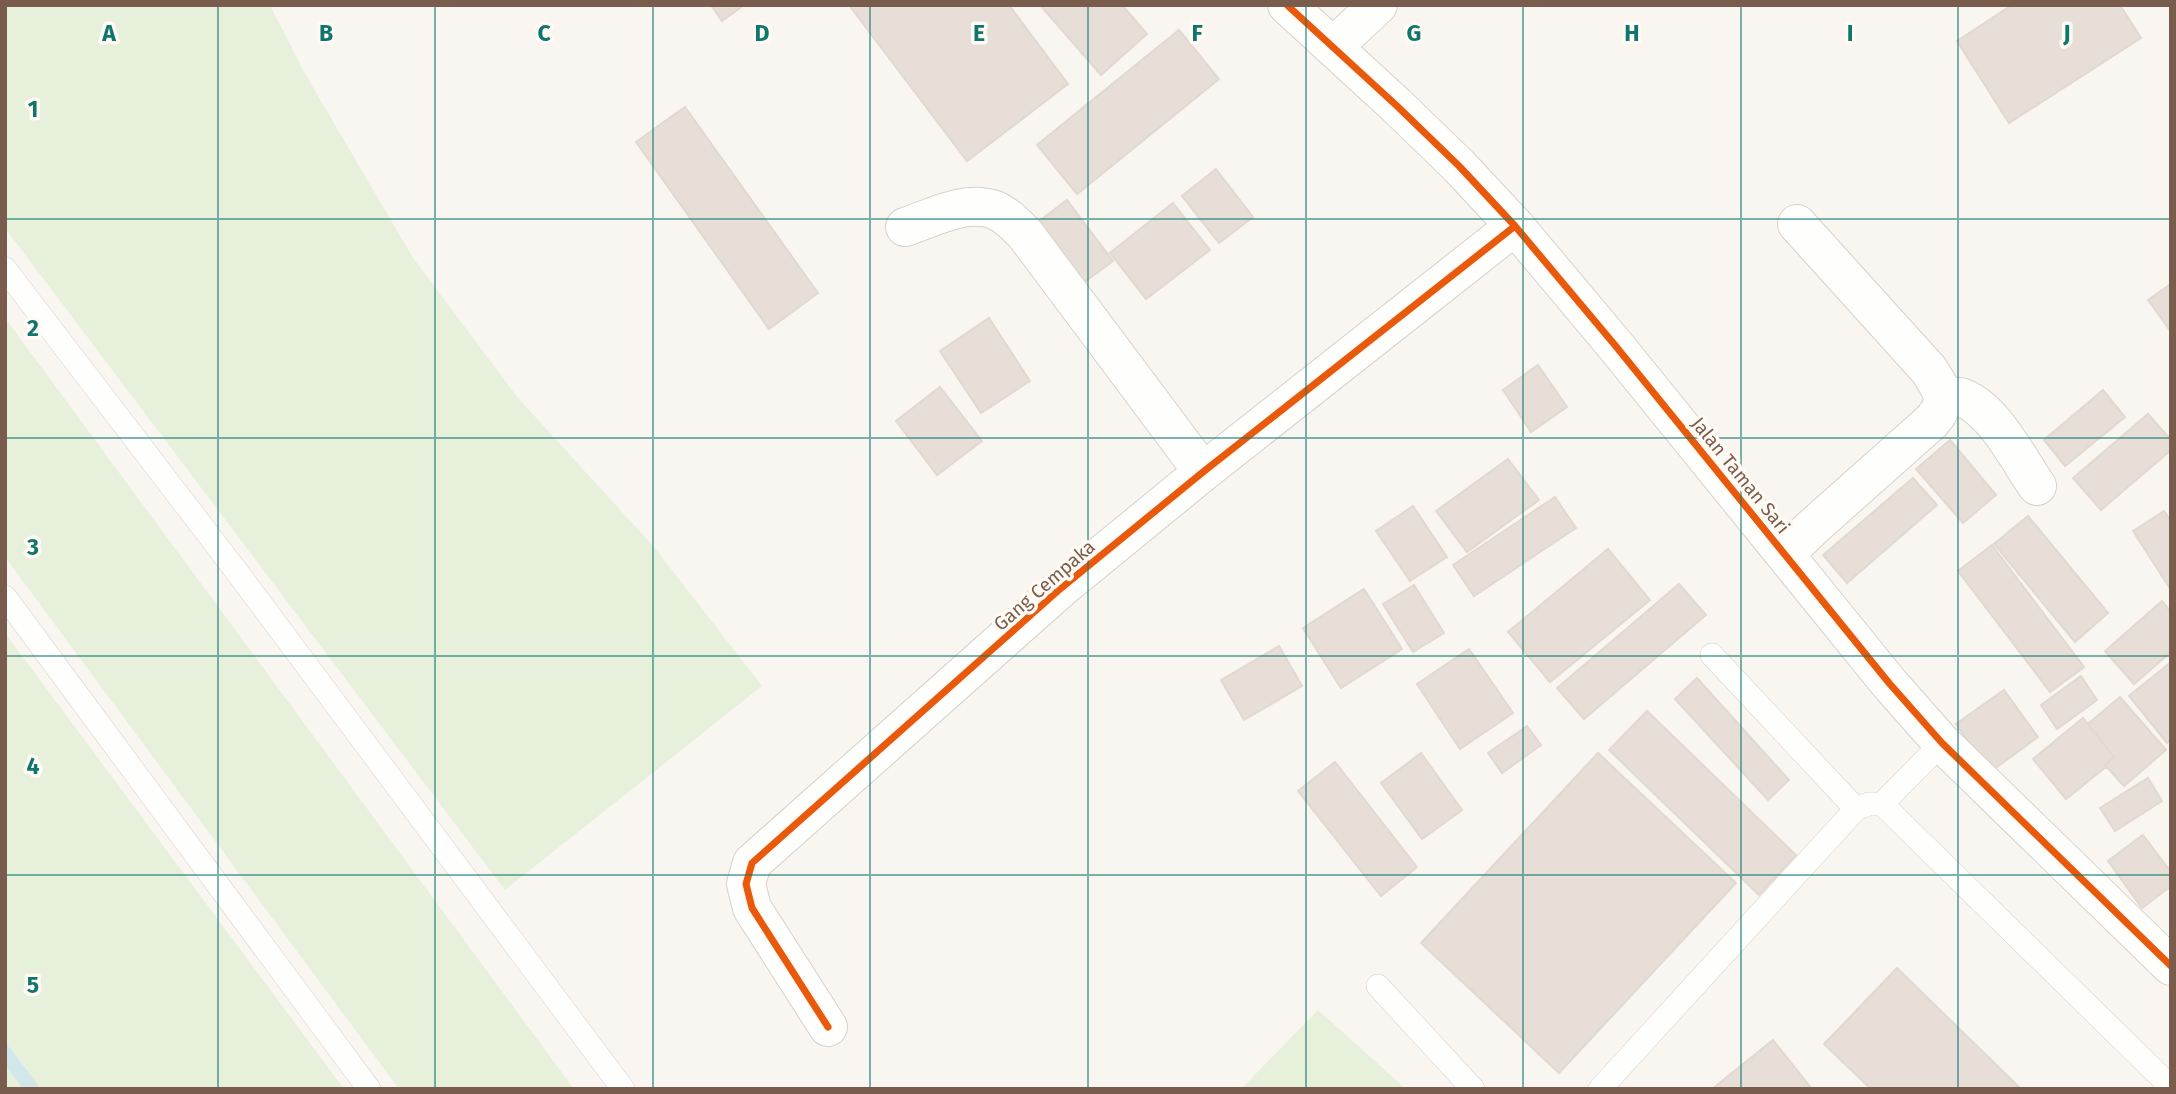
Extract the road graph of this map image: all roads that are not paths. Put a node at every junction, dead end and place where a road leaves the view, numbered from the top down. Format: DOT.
graph roads {
  1 [pos="1287,5"];
  2 [pos="1378,5"];
  3 [pos="1333,47"];
  4 [pos="1797,224"];
  5 [pos="1515,226"];
  6 [pos="905,227"];
  7 [pos="5,269"];
  8 [pos="1943,397"];
  9 [pos="1203,472"];
  10 [pos="2037,486"];
  11 [pos="1786,554"];
  12 [pos="5,597"];
  13 [pos="1712,655"];
  14 [pos="1942,743"];
  15 [pos="1882,804"];
  16 [pos="1856,809"];
  17 [pos="2171,966"];
  18 [pos="1378,986"];
  19 [pos="828,1027"];
  20 [pos="2171,1087"];
  21 [pos="369,1089"];
  22 [pos="623,1089"];
  23 [pos="1473,1089"];
  24 [pos="1600,1089"];
  1 -- 3 [label="street, Jalan Taman Sari"];
  2 -- 3 [label="street"];
  3 -- 5 [label="street, Jalan Taman Sari"];
  4 -- 8 [label="street"];
  5 -- 9 [label="street, Gang Cempaka"];
  5 -- 11 [label="street, Jalan Taman Sari"];
  6 -- 9 [label="street"];
  7 -- 22 [label="lane"];
  8 -- 10 [label="street"];
  8 -- 11 [label="street"];
  9 -- 19 [label="street, Gang Cempaka"];
  11 -- 14 [label="street, Jalan Taman Sari"];
  12 -- 21 [label="lane"];
  13 -- 16 [label="lane"];
  14 -- 15 [label="lane"];
  14 -- 17 [label="street, Jalan Taman Sari"];
  15 -- 16 [label="lane"];
  15 -- 20 [label="lane"];
  16 -- 24 [label="lane"];
  18 -- 23 [label="lane"];
}
